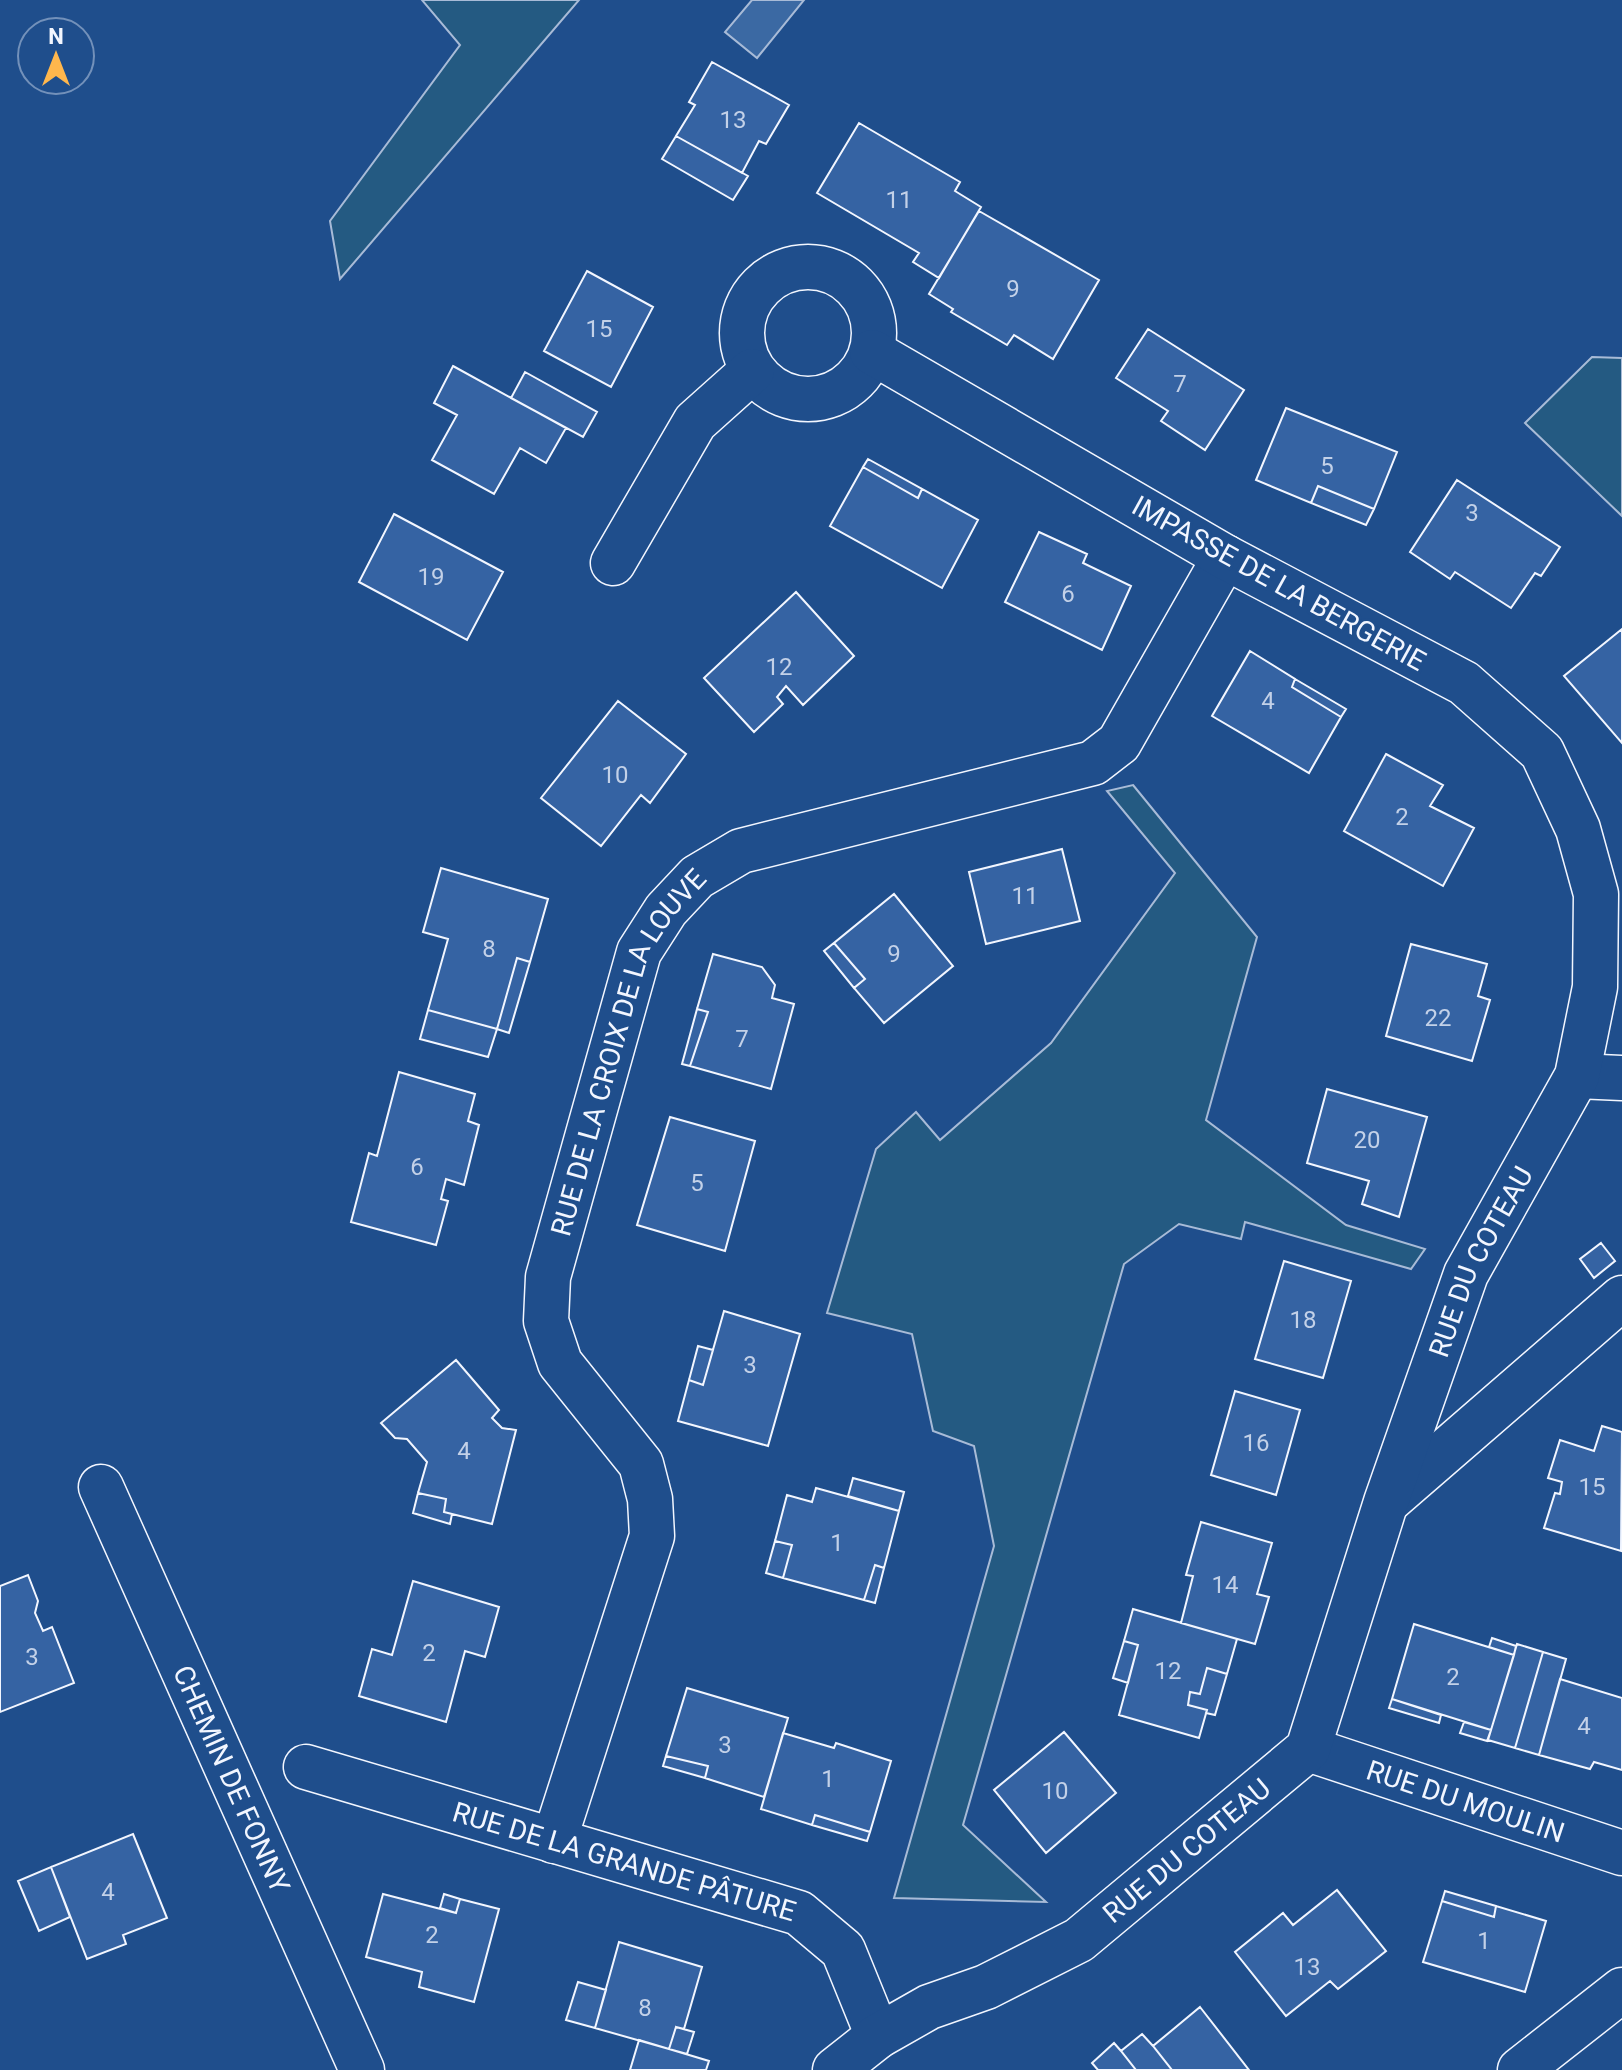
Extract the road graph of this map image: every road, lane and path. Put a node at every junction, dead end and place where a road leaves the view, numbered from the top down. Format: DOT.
graph roads {
  1 [pos="872,352"];
  2 [pos="752,371"];
  3 [pos="1225,557"];
  4 [pos="613,563"];
  5 [pos="1596,894"];
  6 [pos="1577,1076"];
  7 [pos="1622,1078"];
  8 [pos="1622,1298"];
  9 [pos="101,1487"];
  10 [pos="1386,1502"];
  11 [pos="1308,1749"];
  12 [pos="306,1767"];
  13 [pos="554,1841"];
  14 [pos="1622,1853"];
  15 [pos="1622,1990"];
  16 [pos="878,2036"];
  17 [pos="362,2070"];
  18 [pos="835,2070"];
  19 [pos="1520,2070"];
  1 -- 2 [label="street"];
  1 -- 2 [label="street"];
  1 -- 3 [label="street, IMPASSE DE LA BERGERIE"];
  2 -- 4 [label="street"];
  3 -- 5 [label="street, IMPASSE DE LA BERGERIE"];
  3 -- 13 [label="street, RUE DE LA CROIX DE LA LOUVE"];
  5 -- 6 [label="street, RUE DU COTEAU"];
  6 -- 7 [label="street"];
  6 -- 10 [label="street, RUE DU COTEAU"];
  8 -- 10 [label="street"];
  9 -- 17 [label="street, CHEMIN DE FONNY"];
  10 -- 11 [label="street, RUE DU COTEAU"];
  11 -- 14 [label="street, RUE DU MOULIN"];
  11 -- 16 [label="street, RUE DU COTEAU"];
  12 -- 13 [label="street, RUE DE LA GRANDE PÂTURE"];
  13 -- 16 [label="street, RUE DE LA GRANDE PÂTURE"];
  15 -- 19 [label="street"];
  16 -- 18 [label="street, RUE DU COTEAU"];
}
